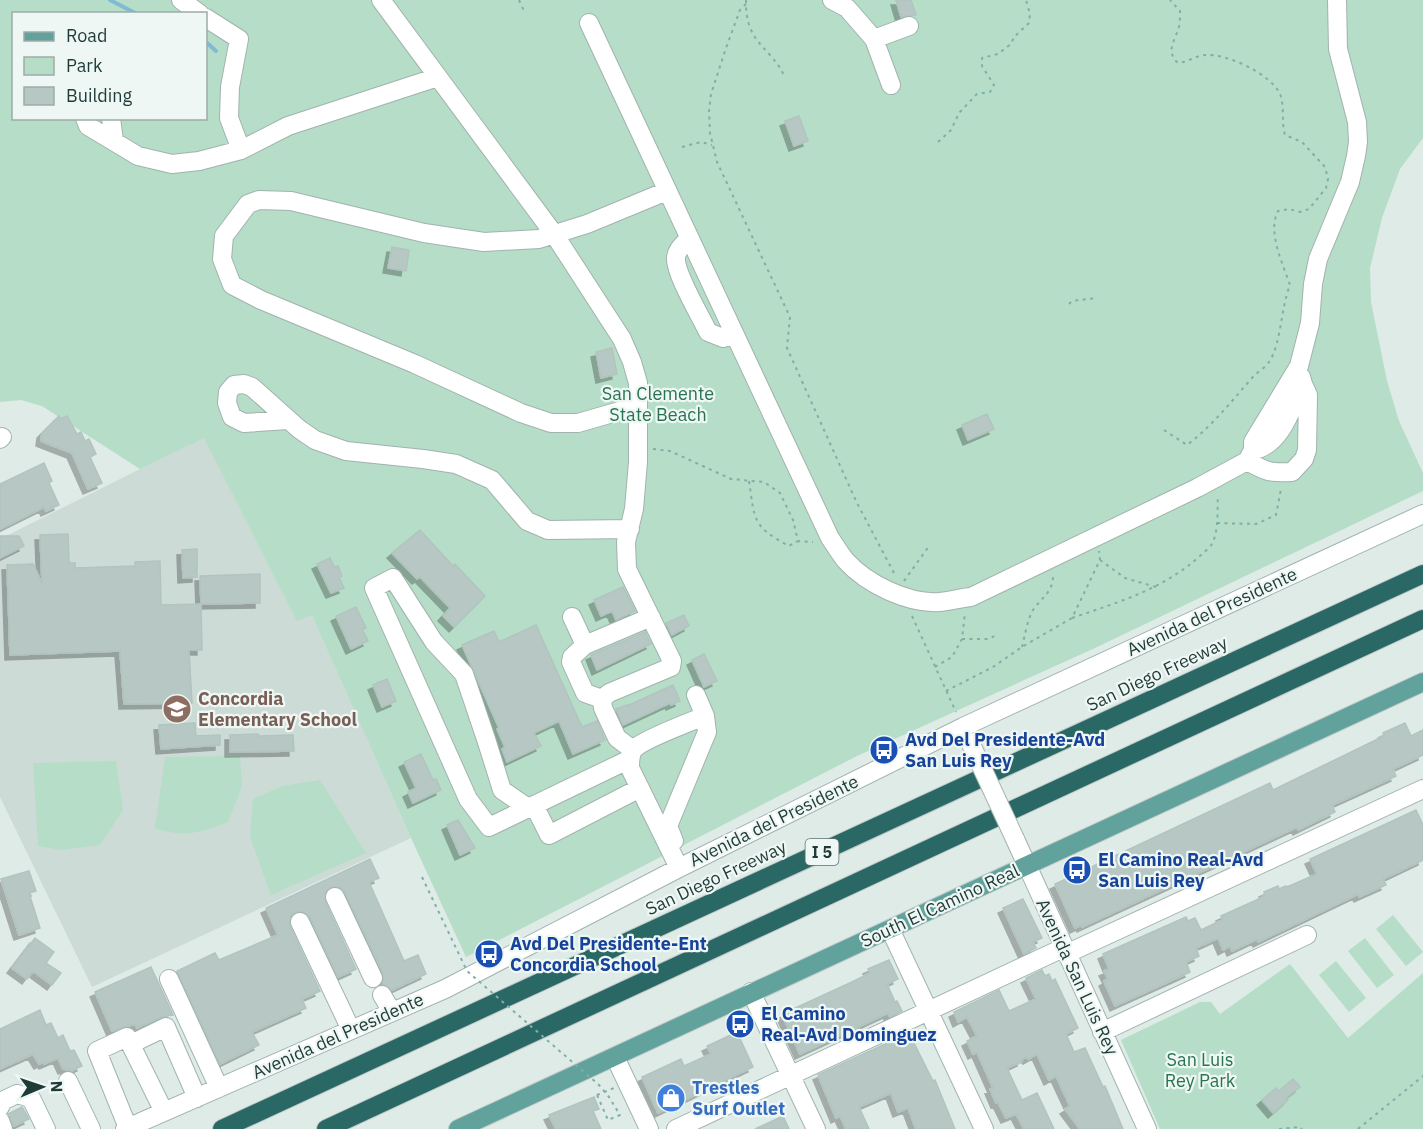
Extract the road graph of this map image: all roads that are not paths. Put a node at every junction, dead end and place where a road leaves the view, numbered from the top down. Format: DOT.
graph roads {
  1 [pos="181,0"];
  2 [pos="381,0"];
  3 [pos="832,0"];
  4 [pos="1337,0"];
  5 [pos="197,12"];
  6 [pos="207,19"];
  7 [pos="589,22"];
  8 [pos="909,26"];
  9 [pos="874,39"];
  10 [pos="438,77"];
  11 [pos="891,85"];
  12 [pos="86,120"];
  13 [pos="111,120"];
  14 [pos="114,141"];
  15 [pos="241,150"];
  16 [pos="667,191"];
  17 [pos="554,234"];
  18 [pos="1299,366"];
  19 [pos="1303,384"];
  20 [pos="637,406"];
  21 [pos="1286,419"];
  22 [pos="288,420"];
  23 [pos="1307,438"];
  24 [pos="1250,455"];
  25 [pos="1423,514"];
  26 [pos="630,529"];
  27 [pos="1423,574"];
  28 [pos="572,617"];
  29 [pos="651,617"];
  30 [pos="1423,619"];
  31 [pos="434,642"];
  32 [pos="585,645"];
  33 [pos="404,656"];
  34 [pos="1423,682"];
  35 [pos="696,695"];
  36 [pos="602,699"];
  37 [pos="705,716"];
  38 [pos="963,728"];
  39 [pos="631,755"];
  40 [pos="640,788"];
  41 [pos="1423,789"];
  42 [pos="531,806"];
  43 [pos="683,866"];
  44 [pos="1027,866"];
  45 [pos="335,897"];
  46 [pos="300,922"];
  47 [pos="890,929"];
  48 [pos="1307,935"];
  49 [pos="1064,951"];
  50 [pos="373,978"];
  51 [pos="169,979"];
  52 [pos="752,992"];
  53 [pos="382,995"];
  54 [pos="929,1011"];
  55 [pos="392,1012"];
  56 [pos="351,1030"];
  57 [pos="1102,1032"];
  58 [pos="130,1044"];
  59 [pos="615,1057"];
  60 [pos="791,1075"];
  61 [pos="68,1082"];
  62 [pos="219,1088"];
  63 [pos="197,1098"];
  64 [pos="0,1107"];
  65 [pos="164,1112"];
  66 [pos="0,1121"];
  67 [pos="480,1124"];
  68 [pos="127,1128"];
  69 [pos="3,1129"];
  70 [pos="46,1129"];
  71 [pos="91,1129"];
  72 [pos="222,1129"];
  73 [pos="326,1129"];
  74 [pos="458,1129"];
  75 [pos="649,1129"];
  76 [pos="676,1129"];
  77 [pos="816,1129"];
  78 [pos="984,1129"];
  79 [pos="1147,1129"];
  1 -- 5 [label="street"];
  2 -- 10 [label="street"];
  3 -- 9 [label="street"];
  4 -- 18 [label="street"];
  6 -- 15 [label="street"];
  7 -- 16 [label="street"];
  8 -- 9 [label="street"];
  9 -- 11 [label="street"];
  10 -- 15 [label="street"];
  10 -- 17 [label="street"];
  12 -- 14 [label="street"];
  13 -- 14 [label="street"];
  14 -- 15 [label="street"];
  16 -- 17 [label="street"];
  16 -- 24 [label="street"];
  17 -- 20 [label="street"];
  17 -- 20 [label="street"];
  18 -- 19 [label="street"];
  18 -- 24 [label="street"];
  19 -- 21 [label="street"];
  19 -- 23 [label="street"];
  20 -- 26 [label="street"];
  21 -- 23 [label="street"];
  21 -- 24 [label="street"];
  22 -- 26 [label="street"];
  23 -- 24 [label="street"];
  25 -- 38 [label="street, Avenida del Presidente"];
  26 -- 29 [label="street"];
  27 -- 72 [label="highway, San Diego Freeway / I 5"];
  28 -- 32 [label="street"];
  29 -- 32 [label="street"];
  29 -- 36 [label="street"];
  30 -- 73 [label="highway, I 5"];
  31 -- 33 [label="street"];
  31 -- 33 [label="street"];
  31 -- 42 [label="street"];
  32 -- 36 [label="street"];
  33 -- 42 [label="street"];
  34 -- 44 [label="main road, South El Camino Real"];
  35 -- 37 [label="street"];
  36 -- 39 [label="street"];
  37 -- 39 [label="street"];
  37 -- 43 [label="street"];
  38 -- 43 [label="street, Avenida del Presidente"];
  38 -- 44 [label="street, Avenida San Luis Rey, bridge"];
  39 -- 40 [label="street"];
  39 -- 42 [label="street"];
  40 -- 42 [label="street"];
  40 -- 43 [label="street"];
  41 -- 49 [label="street"];
  43 -- 55 [label="street, Avenida del Presidente"];
  44 -- 47 [label="main road, South El Camino Real"];
  44 -- 49 [label="street, Avenida San Luis Rey"];
  45 -- 50 [label="street"];
  46 -- 56 [label="street"];
  47 -- 52 [label="main road, South El Camino Real"];
  47 -- 54 [label="street"];
  48 -- 57 [label="street"];
  49 -- 54 [label="street"];
  49 -- 57 [label="street, Avenida San Luis Rey"];
  51 -- 62 [label="street"];
  52 -- 59 [label="main road, South El Camino Real"];
  52 -- 60 [label="street"];
  53 -- 55 [label="street"];
  54 -- 60 [label="street"];
  54 -- 78 [label="street"];
  55 -- 56 [label="street, Avenida del Presidente"];
  56 -- 62 [label="street, Avenida del Presidente"];
  57 -- 79 [label="street, Avenida San Luis Rey"];
  58 -- 63 [label="street"];
  58 -- 65 [label="street"];
  58 -- 68 [label="street"];
  59 -- 67 [label="main road, South El Camino Real"];
  59 -- 75 [label="street"];
  60 -- 76 [label="street"];
  60 -- 77 [label="street"];
  61 -- 71 [label="street"];
  62 -- 63 [label="street, Avenida del Presidente"];
  63 -- 65 [label="street, Avenida del Presidente"];
  64 -- 70 [label="street"];
  65 -- 68 [label="street, Avenida del Presidente"];
  66 -- 69 [label="street"];
  67 -- 74 [label="main road, South El Camino Real"];
}
